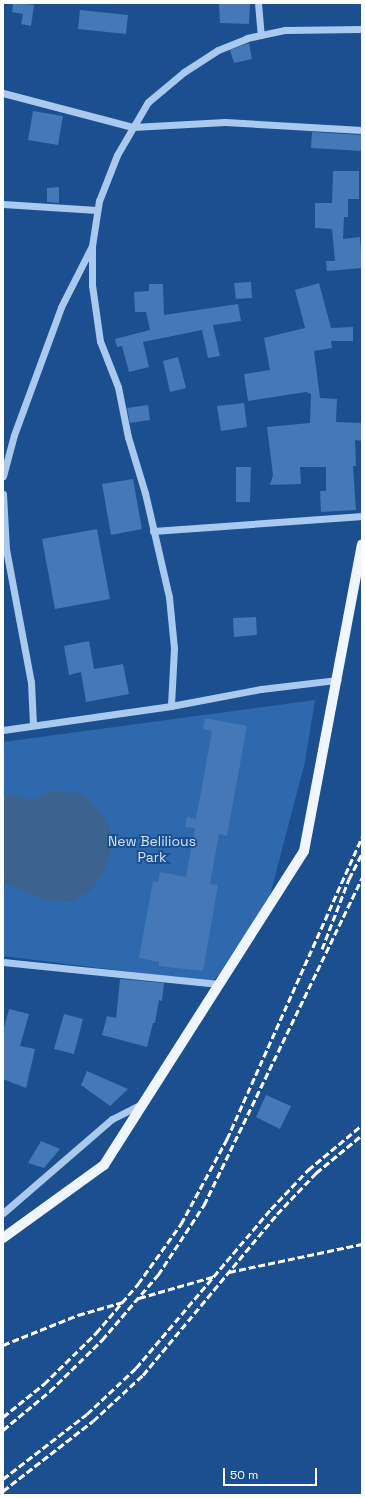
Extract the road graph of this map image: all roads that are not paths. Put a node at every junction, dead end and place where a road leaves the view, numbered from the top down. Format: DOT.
graph roads {
  1 [pos="258,3"];
  2 [pos="362,29"];
  3 [pos="261,35"];
  4 [pos="3,93"];
  5 [pos="133,128"];
  6 [pos="362,130"];
  7 [pos="3,204"];
  8 [pos="97,210"];
  9 [pos="92,246"];
  10 [pos="3,476"];
  11 [pos="3,494"];
  12 [pos="362,516"];
  13 [pos="153,531"];
  14 [pos="362,544"];
  15 [pos="337,680"];
  16 [pos="171,706"];
  17 [pos="33,725"];
  18 [pos="3,730"];
  19 [pos="3,962"];
  20 [pos="219,984"];
  21 [pos="142,1104"];
  22 [pos="3,1213"];
  23 [pos="3,1238"];
  1 -- 3 [label="street"];
  2 -- 3 [label="street"];
  3 -- 5 [label="street"];
  4 -- 5 [label="street"];
  5 -- 6 [label="street"];
  5 -- 8 [label="street"];
  7 -- 8 [label="street"];
  8 -- 9 [label="street"];
  9 -- 10 [label="street"];
  9 -- 13 [label="street"];
  11 -- 17 [label="street"];
  12 -- 13 [label="street"];
  13 -- 16 [label="street"];
  14 -- 15 [label="main road"];
  15 -- 16 [label="street"];
  15 -- 20 [label="main road"];
  16 -- 17 [label="street"];
  17 -- 18 [label="street"];
  19 -- 20 [label="street"];
  20 -- 21 [label="main road"];
  21 -- 22 [label="street"];
  21 -- 23 [label="main road"];
}
